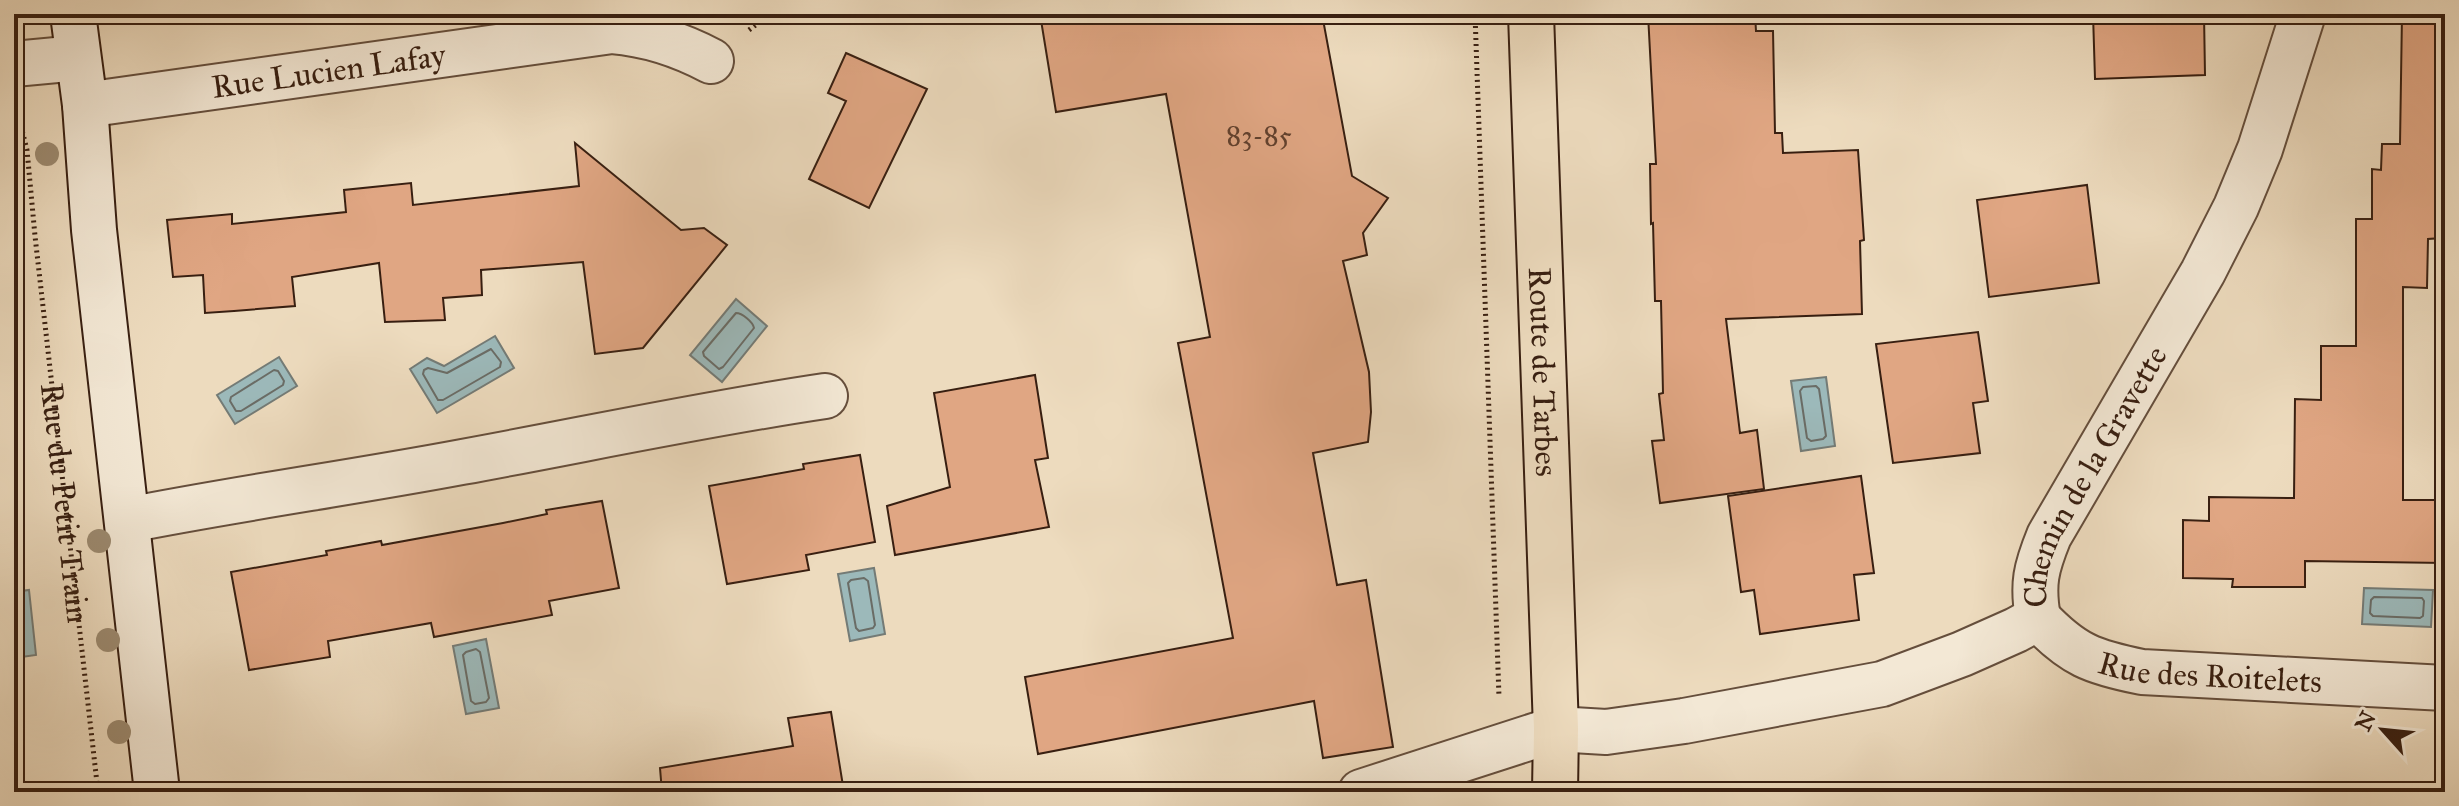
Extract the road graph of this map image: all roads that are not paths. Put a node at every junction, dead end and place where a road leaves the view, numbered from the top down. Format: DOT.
graph roads {
  1 [pos="73,14"];
  2 [pos="1531,14"];
  3 [pos="2303,14"];
  4 [pos="78,58"];
  5 [pos="711,61"];
  6 [pos="14,64"];
  7 [pos="85,105"];
  8 [pos="825,396"];
  9 [pos="128,520"];
  10 [pos="2038,618"];
  11 [pos="2445,688"];
  12 [pos="1556,729"];
  13 [pos="157,792"];
  14 [pos="1361,792"];
  15 [pos="1555,792"];
  16 [pos="1563,792"];
  1 -- 4 [label="street, Rue du Petit Train"];
  2 -- 12 [label="main road, Route de Tarbes"];
  3 -- 10 [label="street, Chemin de la Gravette"];
  4 -- 6 [label="street"];
  4 -- 7 [label="street, Rue du Petit Train"];
  5 -- 7 [label="street, Rue Lucien Lafay"];
  7 -- 9 [label="street, Rue du Petit Train"];
  8 -- 9 [label="street, Rue du Petit Train"];
  9 -- 13 [label="street, Rue du Petit Train"];
  10 -- 11 [label="street, Rue des Roitelets"];
  10 -- 12 [label="street, Chemin de la Gravette"];
  12 -- 14 [label="street"];
  12 -- 15 [label="main road, Route de Tarbes"];
  12 -- 16 [label="main road, Route de Tarbes"];
}
